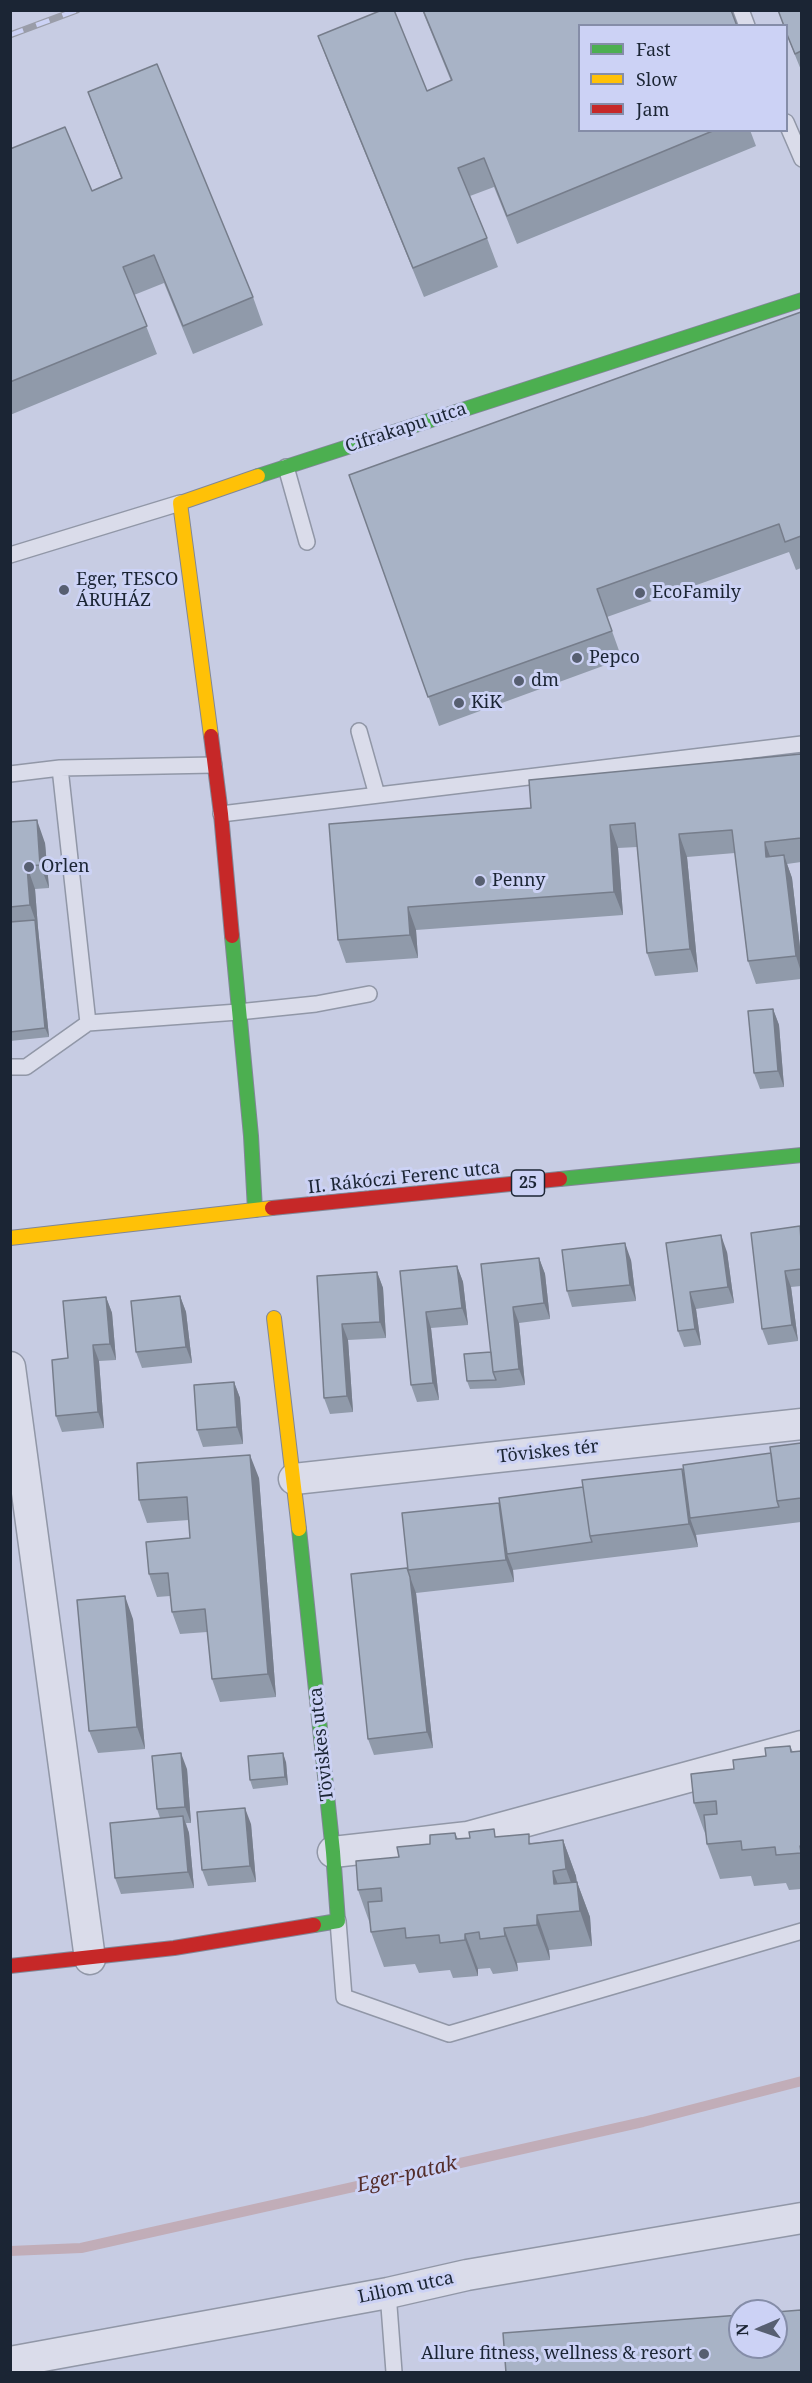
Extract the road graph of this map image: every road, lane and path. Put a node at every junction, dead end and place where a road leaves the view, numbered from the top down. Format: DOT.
graph roads {
  1 [pos="788,127"];
  2 [pos="801,159"];
  3 [pos="801,300"];
  4 [pos="286,467"];
  5 [pos="180,503"];
  6 [pos="307,542"];
  7 [pos="10,555"];
  8 [pos="359,731"];
  9 [pos="801,744"];
  10 [pos="214,765"];
  11 [pos="60,768"];
  12 [pos="10,774"];
  13 [pos="376,795"];
  14 [pos="220,814"];
  15 [pos="369,994"];
  16 [pos="238,1012"];
  17 [pos="88,1023"];
  18 [pos="10,1067"];
  19 [pos="801,1155"];
  20 [pos="255,1210"];
  21 [pos="10,1238"];
  22 [pos="274,1318"];
  23 [pos="10,1367"];
  24 [pos="801,1424"];
  25 [pos="294,1479"];
  26 [pos="801,1746"];
  27 [pos="333,1852"];
  28 [pos="338,1921"];
  29 [pos="801,1931"];
  30 [pos="90,1959"];
  31 [pos="10,1966"];
  32 [pos="801,2218"];
  33 [pos="388,2293"];
  34 [pos="10,2362"];
  35 [pos="394,2373"];
  1 -- 2 [label="lane"];
  3 -- 4 [label="street, Cifrakapu utca"];
  4 -- 5 [label="street, Cifrakapu utca"];
  4 -- 6 [label="lane"];
  5 -- 7 [label="lane, Cifrakapu utca"];
  5 -- 10 [label="street"];
  8 -- 13 [label="lane"];
  9 -- 13 [label="lane"];
  10 -- 11 [label="lane"];
  10 -- 14 [label="street"];
  11 -- 12 [label="lane"];
  11 -- 17 [label="lane"];
  13 -- 14 [label="lane"];
  14 -- 16 [label="street"];
  15 -- 16 [label="lane"];
  16 -- 17 [label="lane"];
  16 -- 20 [label="street"];
  17 -- 18 [label="lane"];
  19 -- 20 [label="street, II. Rákóczi Ferenc utca / 25"];
  20 -- 21 [label="street, II. Rákóczi Ferenc utca / 25"];
  22 -- 25 [label="street, Töviskes utca"];
  23 -- 30 [label="street"];
  24 -- 25 [label="street, Töviskes tér"];
  25 -- 27 [label="street, Töviskes utca"];
  26 -- 27 [label="street"];
  27 -- 28 [label="street, Töviskes utca"];
  28 -- 29 [label="lane"];
  28 -- 30 [label="street"];
  30 -- 31 [label="street"];
  32 -- 33 [label="street, Liliom utca"];
  33 -- 34 [label="street, Liliom utca"];
  33 -- 35 [label="lane"];
}
